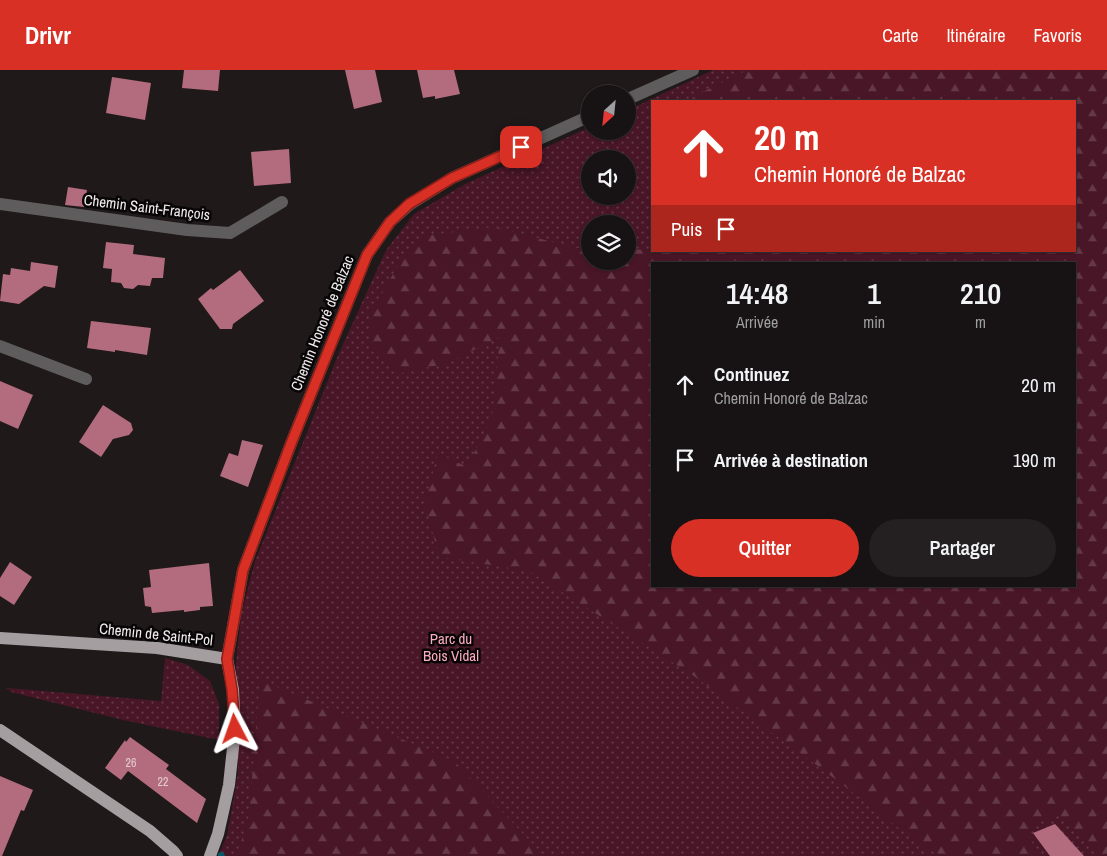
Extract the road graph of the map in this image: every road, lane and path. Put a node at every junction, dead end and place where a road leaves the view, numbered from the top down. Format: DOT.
graph roads {
  1 [pos="693,70"];
  2 [pos="636,95"];
  3 [pos="581,120"];
  4 [pos="282,202"];
  5 [pos="0,204"];
  6 [pos="0,346"];
  7 [pos="86,379"];
  8 [pos="0,638"];
  9 [pos="227,659"];
  10 [pos="0,730"];
  11 [pos="177,856"];
  12 [pos="210,856"];
  1 -- 2 [label="street"];
  3 -- 9 [label="street, Chemin Honoré de Balzac"];
  4 -- 5 [label="street, Chemin Saint-François"];
  6 -- 7 [label="street"];
  8 -- 9 [label="main road, Chemin de Saint-Pol"];
  9 -- 12 [label="main road, Chemin de Saint-Pol"];
  10 -- 11 [label="main road"];
}
